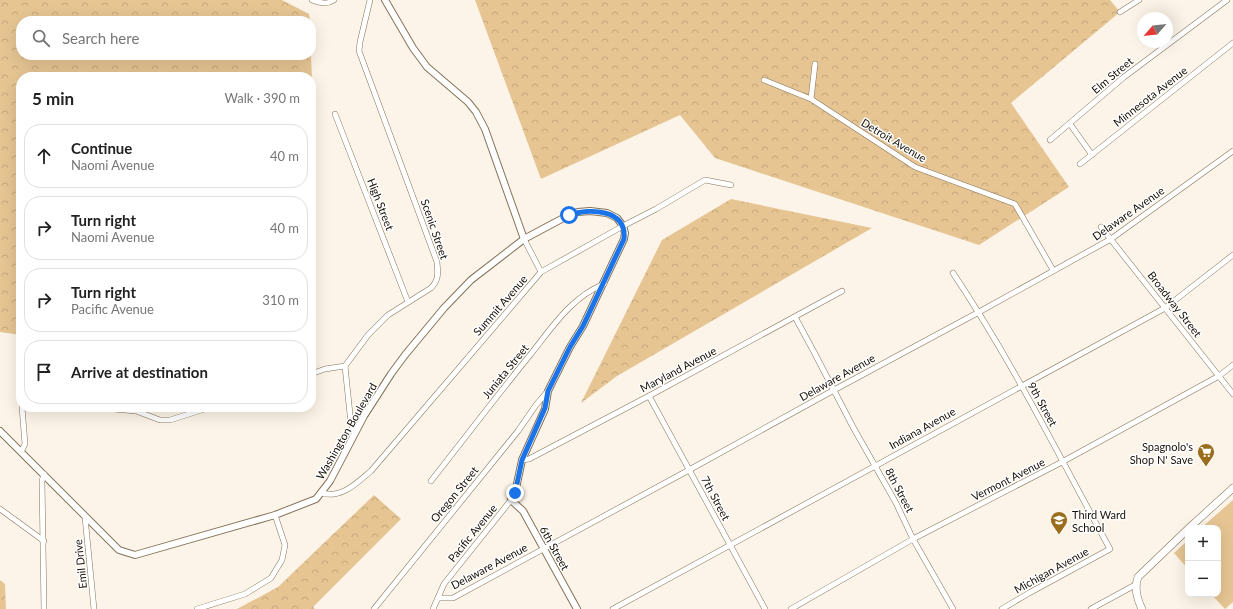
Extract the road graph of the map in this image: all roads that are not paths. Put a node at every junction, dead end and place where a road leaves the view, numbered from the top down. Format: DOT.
graph roads {
  1 [pos="312,0"];
  2 [pos="334,0"];
  3 [pos="370,0"];
  4 [pos="385,0"];
  5 [pos="1139,0"];
  6 [pos="1227,0"];
  7 [pos="1120,12"];
  8 [pos="1233,44"];
  9 [pos="815,64"];
  10 [pos="764,80"];
  11 [pos="811,99"];
  12 [pos="335,114"];
  13 [pos="1070,124"];
  14 [pos="1050,140"];
  15 [pos="1233,150"];
  16 [pos="1092,154"];
  17 [pos="1080,164"];
  18 [pos="731,185"];
  19 [pos="623,226"];
  20 [pos="1101,227"];
  21 [pos="524,239"];
  22 [pos="1111,239"];
  23 [pos="1233,255"];
  24 [pos="1053,270"];
  25 [pos="541,272"];
  26 [pos="952,273"];
  27 [pos="604,284"];
  28 [pos="842,291"];
  29 [pos="408,302"];
  30 [pos="1165,308"];
  31 [pos="979,312"];
  32 [pos="795,317"];
  33 [pos="1233,365"];
  34 [pos="345,366"];
  35 [pos="316,372"];
  36 [pos="1218,376"];
  37 [pos="1020,386"];
  38 [pos="834,390"];
  39 [pos="548,391"];
  40 [pos="1233,394"];
  41 [pos="649,396"];
  42 [pos="23,412"];
  43 [pos="139,412"];
  44 [pos="195,412"];
  45 [pos="0,431"];
  46 [pos="355,433"];
  47 [pos="20,452"];
  48 [pos="522,460"];
  49 [pos="1062,462"];
  50 [pos="875,465"];
  51 [pos="689,470"];
  52 [pos="44,474"];
  53 [pos="431,481"];
  54 [pos="1233,488"];
  55 [pos="322,493"];
  56 [pos="511,500"];
  57 [pos="0,509"];
  58 [pos="275,515"];
  59 [pos="85,517"];
  60 [pos="1191,525"];
  61 [pos="1185,531"];
  62 [pos="913,539"];
  63 [pos="44,541"];
  64 [pos="730,545"];
  65 [pos="544,549"];
  66 [pos="1110,549"];
  67 [pos="1135,585"];
  68 [pos="438,598"];
  69 [pos="44,609"];
  70 [pos="94,609"];
  71 [pos="197,609"];
  72 [pos="374,609"];
  73 [pos="433,609"];
  74 [pos="577,609"];
  75 [pos="613,609"];
  76 [pos="765,609"];
  77 [pos="791,609"];
  78 [pos="953,609"];
  79 [pos="1002,609"];
  80 [pos="1091,609"];
  81 [pos="1142,609"];
  1 -- 2 [label="street"];
  3 -- 29 [label="street, Scenic Street"];
  4 -- 21 [label="street"];
  5 -- 7 [label="street"];
  6 -- 13 [label="street, Elm Street"];
  8 -- 16 [label="street, Minnesota Avenue"];
  9 -- 11 [label="street"];
  10 -- 11 [label="street, Detroit Avenue"];
  11 -- 24 [label="street, Detroit Avenue"];
  12 -- 29 [label="street, High Street"];
  13 -- 14 [label="street, Elm Street"];
  13 -- 16 [label="street"];
  15 -- 22 [label="street, Delaware Avenue"];
  16 -- 17 [label="street, Minnesota Avenue"];
  18 -- 19 [label="street, Summit Avenue"];
  19 -- 21 [label="street, Washington Boulevard"];
  19 -- 25 [label="street, Summit Avenue"];
  19 -- 27 [label="street, Pacific Avenue"];
  20 -- 22 [label="street, Broadway Street"];
  21 -- 25 [label="street"];
  21 -- 46 [label="street, Washington Boulevard"];
  22 -- 24 [label="street, Delaware Avenue"];
  22 -- 30 [label="street, Broadway Street"];
  23 -- 30 [label="street, Indiana Avenue"];
  24 -- 31 [label="street, Delaware Avenue"];
  25 -- 55 [label="street, Summit Avenue"];
  26 -- 31 [label="street, 9th Street"];
  27 -- 39 [label="street, Pacific Avenue"];
  27 -- 53 [label="street, Juniata Street"];
  28 -- 32 [label="street, Maryland Avenue"];
  29 -- 34 [label="street, Scenic Street"];
  30 -- 36 [label="street, Broadway Street"];
  30 -- 37 [label="street, Indiana Avenue"];
  31 -- 37 [label="street, 9th Street"];
  31 -- 38 [label="street, Delaware Avenue"];
  32 -- 38 [label="street, 8th Street"];
  32 -- 41 [label="street, Maryland Avenue"];
  33 -- 36 [label="street, Vermont Avenue"];
  34 -- 35 [label="street"];
  34 -- 46 [label="street"];
  36 -- 40 [label="street, Broadway Street"];
  36 -- 49 [label="street, Vermont Avenue"];
  37 -- 49 [label="street, 9th Street"];
  37 -- 50 [label="street, Indiana Avenue"];
  38 -- 50 [label="street, 8th Street"];
  38 -- 51 [label="street, Delaware Avenue"];
  39 -- 48 [label="street, Pacific Avenue"];
  39 -- 72 [label="street, Oregon Street"];
  41 -- 48 [label="street, Maryland Avenue"];
  41 -- 51 [label="street, 7th Street"];
  42 -- 47 [label="street"];
  43 -- 44 [label="street"];
  45 -- 47 [label="street, Washington Boulevard"];
  46 -- 55 [label="street, Washington Boulevard"];
  47 -- 52 [label="street, Washington Boulevard"];
  48 -- 56 [label="street, Pacific Avenue"];
  49 -- 62 [label="street, Vermont Avenue"];
  49 -- 66 [label="street, 9th Street"];
  50 -- 62 [label="street, 8th Street"];
  50 -- 64 [label="street, Indiana Avenue"];
  51 -- 64 [label="street, 7th Street"];
  51 -- 65 [label="street, Delaware Avenue"];
  52 -- 59 [label="street, Washington Boulevard"];
  52 -- 63 [label="street"];
  54 -- 60 [label="main road"];
  55 -- 58 [label="street, Washington Boulevard"];
  56 -- 65 [label="street, 6th Street"];
  56 -- 68 [label="street, Pacific Avenue"];
  57 -- 63 [label="street"];
  58 -- 59 [label="street, Washington Boulevard"];
  58 -- 71 [label="street"];
  59 -- 70 [label="street, Emil Drive"];
  61 -- 67 [label="main road"];
  62 -- 77 [label="street, Vermont Avenue"];
  62 -- 78 [label="street, 8th Street"];
  63 -- 69 [label="street"];
  64 -- 75 [label="street, Indiana Avenue"];
  64 -- 76 [label="street, 7th Street"];
  65 -- 68 [label="street, Delaware Avenue"];
  65 -- 74 [label="street, 6th Street"];
  66 -- 79 [label="street, Michigan Avenue"];
  67 -- 80 [label="street"];
  67 -- 81 [label="main road"];
  68 -- 73 [label="street, Pacific Avenue"];
}
